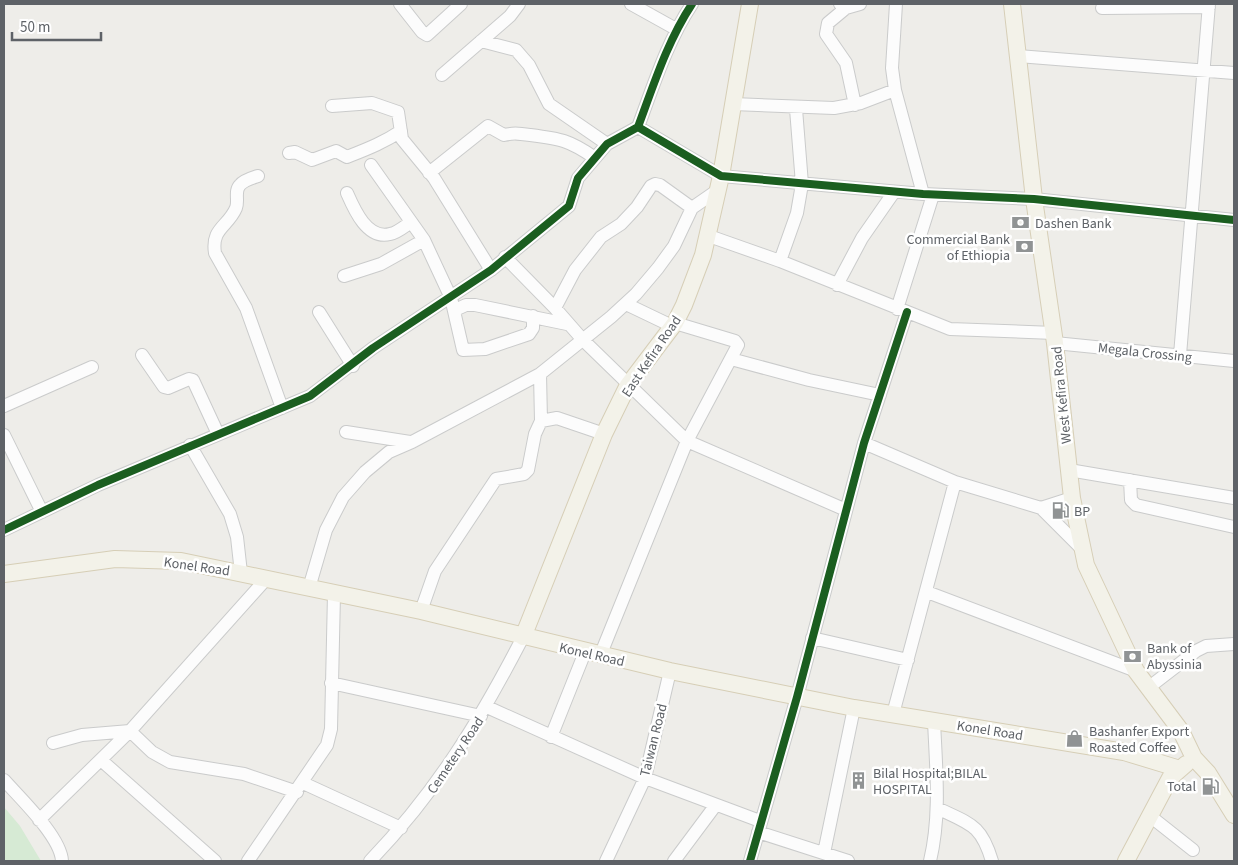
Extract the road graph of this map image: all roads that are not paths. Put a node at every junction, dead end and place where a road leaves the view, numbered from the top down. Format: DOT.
graph roads {
  1 [pos="400,4"];
  2 [pos="461,4"];
  3 [pos="519,4"];
  4 [pos="631,4"];
  5 [pos="692,4"];
  6 [pos="750,4"];
  7 [pos="860,4"];
  8 [pos="896,4"];
  9 [pos="1012,4"];
  10 [pos="1209,5"];
  11 [pos="843,6"];
  12 [pos="1141,6"];
  13 [pos="1102,8"];
  14 [pos="676,29"];
  15 [pos="481,41"];
  16 [pos="1018,56"];
  17 [pos="1203,70"];
  18 [pos="1234,73"];
  19 [pos="442,75"];
  20 [pos="895,90"];
  21 [pos="733,104"];
  22 [pos="855,105"];
  23 [pos="332,106"];
  24 [pos="796,108"];
  25 [pos="638,127"];
  26 [pos="400,130"];
  27 [pos="607,144"];
  28 [pos="288,153"];
  29 [pos="595,158"];
  30 [pos="372,165"];
  31 [pos="429,172"];
  32 [pos="258,176"];
  33 [pos="720,183"];
  34 [pos="802,184"];
  35 [pos="894,192"];
  36 [pos="346,193"];
  37 [pos="928,195"];
  38 [pos="1034,199"];
  39 [pos="692,208"];
  40 [pos="1192,216"];
  41 [pos="1234,220"];
  42 [pos="411,222"];
  43 [pos="709,236"];
  44 [pos="424,240"];
  45 [pos="505,257"];
  46 [pos="780,261"];
  47 [pos="491,270"];
  48 [pos="344,276"];
  49 [pos="837,285"];
  50 [pos="453,304"];
  51 [pos="626,304"];
  52 [pos="555,308"];
  53 [pos="902,311"];
  54 [pos="319,312"];
  55 [pos="533,316"];
  56 [pos="568,324"];
  57 [pos="673,325"];
  58 [pos="1054,338"];
  59 [pos="583,340"];
  60 [pos="142,355"];
  61 [pos="1180,355"];
  62 [pos="731,359"];
  63 [pos="1234,361"];
  64 [pos="352,366"];
  65 [pos="92,367"];
  66 [pos="540,374"];
  67 [pos="628,385"];
  68 [pos="880,395"];
  69 [pos="4,406"];
  70 [pos="282,408"];
  71 [pos="541,421"];
  72 [pos="346,432"];
  73 [pos="218,434"];
  74 [pos="604,434"];
  75 [pos="4,435"];
  76 [pos="687,441"];
  77 [pos="412,442"];
  78 [pos="864,443"];
  79 [pos="190,446"];
  80 [pos="1069,470"];
  81 [pos="1130,480"];
  82 [pos="955,482"];
  83 [pos="1072,498"];
  84 [pos="1234,498"];
  85 [pos="1041,508"];
  86 [pos="846,510"];
  87 [pos="42,512"];
  88 [pos="1234,527"];
  89 [pos="4,530"];
  90 [pos="1082,549"];
  91 [pos="241,573"];
  92 [pos="4,574"];
  93 [pos="268,578"];
  94 [pos="309,588"];
  95 [pos="927,592"];
  96 [pos="334,594"];
  97 [pos="421,611"];
  98 [pos="523,637"];
  99 [pos="812,638"];
  100 [pos="1234,644"];
  101 [pos="593,654"];
  102 [pos="908,660"];
  103 [pos="670,671"];
  104 [pos="1136,671"];
  105 [pos="331,684"];
  106 [pos="1148,688"];
  107 [pos="797,697"];
  108 [pos="854,708"];
  109 [pos="484,711"];
  110 [pos="893,714"];
  111 [pos="934,721"];
  112 [pos="130,731"];
  113 [pos="552,737"];
  114 [pos="53,743"];
  115 [pos="1194,758"];
  116 [pos="101,760"];
  117 [pos="1180,769"];
  118 [pos="645,778"];
  119 [pos="4,780"];
  120 [pos="300,787"];
  121 [pos="715,806"];
  122 [pos="938,808"];
  123 [pos="1234,815"];
  124 [pos="1150,816"];
  125 [pos="39,820"];
  126 [pos="759,827"];
  127 [pos="401,828"];
  128 [pos="1193,850"];
  129 [pos="824,853"];
  130 [pos="62,861"];
  131 [pos="215,861"];
  132 [pos="248,861"];
  133 [pos="370,861"];
  134 [pos="606,861"];
  135 [pos="674,861"];
  136 [pos="750,861"];
  137 [pos="848,861"];
  138 [pos="930,861"];
  139 [pos="992,861"];
  140 [pos="1126,861"];
  1 -- 2 [label="street"];
  3 -- 15 [label="street"];
  4 -- 14 [label="street"];
  5 -- 14 [label="street"];
  6 -- 21 [label="main road, East Kefira Road"];
  7 -- 11 [label="street"];
  8 -- 20 [label="street"];
  9 -- 16 [label="main road, West Kefira Road"];
  10 -- 12 [label="street"];
  10 -- 17 [label="street"];
  11 -- 22 [label="street"];
  12 -- 13 [label="street"];
  14 -- 25 [label="street"];
  15 -- 19 [label="street"];
  15 -- 27 [label="street"];
  16 -- 17 [label="street"];
  16 -- 38 [label="main road, West Kefira Road"];
  17 -- 18 [label="street"];
  17 -- 40 [label="street"];
  20 -- 22 [label="street"];
  20 -- 37 [label="street"];
  21 -- 24 [label="street"];
  21 -- 33 [label="main road, East Kefira Road"];
  22 -- 24 [label="street"];
  23 -- 26 [label="street"];
  24 -- 34 [label="street"];
  25 -- 27 [label="street"];
  25 -- 33 [label="street"];
  26 -- 28 [label="street"];
  26 -- 31 [label="street"];
  27 -- 29 [label="street"];
  29 -- 31 [label="street"];
  29 -- 45 [label="street"];
  30 -- 42 [label="street"];
  31 -- 47 [label="street"];
  32 -- 70 [label="street"];
  33 -- 34 [label="street"];
  33 -- 39 [label="street"];
  33 -- 43 [label="main road, East Kefira Road"];
  34 -- 35 [label="street"];
  34 -- 46 [label="street"];
  35 -- 37 [label="street"];
  35 -- 49 [label="street"];
  36 -- 42 [label="street"];
  37 -- 38 [label="street"];
  37 -- 53 [label="street"];
  38 -- 40 [label="street"];
  38 -- 58 [label="main road, West Kefira Road"];
  39 -- 51 [label="street"];
  39 -- 52 [label="street"];
  40 -- 41 [label="street"];
  40 -- 61 [label="street"];
  42 -- 44 [label="street"];
  43 -- 46 [label="street, Megala Crossing"];
  43 -- 57 [label="main road, East Kefira Road"];
  44 -- 48 [label="street"];
  44 -- 50 [label="street"];
  45 -- 47 [label="street"];
  45 -- 52 [label="street"];
  46 -- 49 [label="street, Megala Crossing"];
  47 -- 50 [label="street"];
  49 -- 53 [label="street, Megala Crossing"];
  50 -- 55 [label="street"];
  50 -- 55 [label="street"];
  50 -- 64 [label="street"];
  51 -- 57 [label="street"];
  51 -- 59 [label="street"];
  52 -- 56 [label="street"];
  53 -- 58 [label="street, Megala Crossing"];
  53 -- 68 [label="street"];
  54 -- 64 [label="street"];
  55 -- 56 [label="street"];
  56 -- 59 [label="street"];
  57 -- 62 [label="street"];
  57 -- 67 [label="main road, East Kefira Road"];
  58 -- 61 [label="street, Megala Crossing"];
  58 -- 80 [label="main road, West Kefira Road"];
  59 -- 66 [label="street"];
  59 -- 67 [label="street"];
  60 -- 73 [label="street"];
  61 -- 63 [label="street, Megala Crossing"];
  62 -- 68 [label="street"];
  62 -- 76 [label="street"];
  64 -- 70 [label="street"];
  65 -- 69 [label="street"];
  66 -- 71 [label="street"];
  66 -- 77 [label="street"];
  67 -- 74 [label="main road, East Kefira Road"];
  67 -- 76 [label="street"];
  68 -- 78 [label="street"];
  70 -- 73 [label="street"];
  71 -- 74 [label="street"];
  71 -- 97 [label="street"];
  72 -- 77 [label="street"];
  73 -- 79 [label="street"];
  74 -- 98 [label="main road, East Kefira Road"];
  75 -- 87 [label="street"];
  76 -- 86 [label="street"];
  76 -- 101 [label="street"];
  77 -- 94 [label="street"];
  78 -- 82 [label="street"];
  78 -- 86 [label="street"];
  79 -- 87 [label="street"];
  79 -- 91 [label="street"];
  80 -- 81 [label="street"];
  80 -- 83 [label="main road, West Kefira Road"];
  81 -- 84 [label="street"];
  81 -- 88 [label="street"];
  82 -- 85 [label="street"];
  82 -- 95 [label="street"];
  83 -- 85 [label="street"];
  83 -- 90 [label="main road, West Kefira Road"];
  85 -- 90 [label="street"];
  86 -- 99 [label="street"];
  87 -- 89 [label="street"];
  90 -- 104 [label="main road, West Kefira Road"];
  91 -- 92 [label="main road, Konel Road"];
  91 -- 93 [label="main road, Konel Road"];
  93 -- 94 [label="main road, Konel Road"];
  93 -- 112 [label="street"];
  94 -- 96 [label="main road, Konel Road"];
  95 -- 102 [label="street"];
  95 -- 104 [label="street"];
  96 -- 97 [label="main road, Konel Road"];
  96 -- 105 [label="street"];
  97 -- 98 [label="main road, Konel Road"];
  98 -- 101 [label="main road, Konel Road"];
  98 -- 109 [label="street, Cemetery Road"];
  99 -- 102 [label="street"];
  99 -- 107 [label="street"];
  100 -- 106 [label="street"];
  101 -- 103 [label="main road, Konel Road"];
  101 -- 113 [label="street"];
  102 -- 110 [label="street"];
  103 -- 107 [label="main road, Konel Road"];
  103 -- 118 [label="street, Taiwan Road"];
  104 -- 106 [label="main road, West Kefira Road"];
  105 -- 109 [label="street"];
  105 -- 120 [label="street"];
  106 -- 115 [label="main road, West Kefira Road"];
  107 -- 108 [label="main road, Konel Road"];
  107 -- 126 [label="street"];
  108 -- 110 [label="main road, Konel Road"];
  108 -- 129 [label="street"];
  109 -- 113 [label="street"];
  109 -- 127 [label="street, Cemetery Road"];
  110 -- 111 [label="main road, Konel Road"];
  111 -- 117 [label="main road, Konel Road"];
  111 -- 122 [label="street"];
  112 -- 114 [label="street"];
  112 -- 116 [label="street"];
  112 -- 120 [label="street"];
  113 -- 118 [label="street"];
  115 -- 117 [label="main road"];
  115 -- 123 [label="main road, West Kefira Road"];
  116 -- 125 [label="street"];
  116 -- 131 [label="street"];
  117 -- 124 [label="main road"];
  118 -- 121 [label="street"];
  118 -- 134 [label="street, Taiwan Road"];
  119 -- 125 [label="street"];
  120 -- 127 [label="street"];
  120 -- 132 [label="street"];
  121 -- 126 [label="street"];
  121 -- 135 [label="street"];
  122 -- 138 [label="street"];
  122 -- 139 [label="street"];
  124 -- 128 [label="street"];
  124 -- 140 [label="main road"];
  125 -- 130 [label="street"];
  126 -- 129 [label="street"];
  126 -- 136 [label="street"];
  127 -- 133 [label="street, Cemetery Road"];
  129 -- 137 [label="street"];
}
